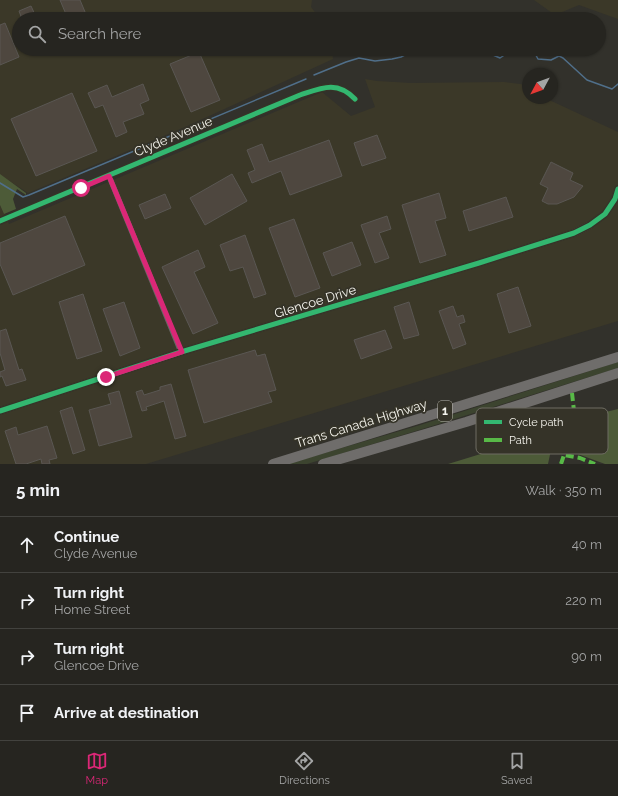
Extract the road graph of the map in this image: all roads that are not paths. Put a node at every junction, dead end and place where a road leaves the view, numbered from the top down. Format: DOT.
graph roads {
  1 [pos="355,99"];
  2 [pos="109,176"];
  3 [pos="618,189"];
  4 [pos="0,221"];
  5 [pos="182,352"];
  6 [pos="618,357"];
  7 [pos="618,373"];
  8 [pos="618,378"];
  9 [pos="508,408"];
  10 [pos="520,408"];
  11 [pos="0,411"];
  12 [pos="476,418"];
  13 [pos="273,464"];
  14 [pos="323,464"];
  1 -- 2 [label="street, Clyde Avenue"];
  2 -- 4 [label="street, Clyde Avenue"];
  2 -- 5 [label="street"];
  3 -- 5 [label="street, Glencoe Drive"];
  5 -- 11 [label="street, Glencoe Drive"];
  6 -- 13 [label="highway, Trans Canada Highway / 1"];
  7 -- 9 [label="highway, 1"];
  8 -- 10 [label="highway"];
  12 -- 14 [label="highway, 1"];
}
